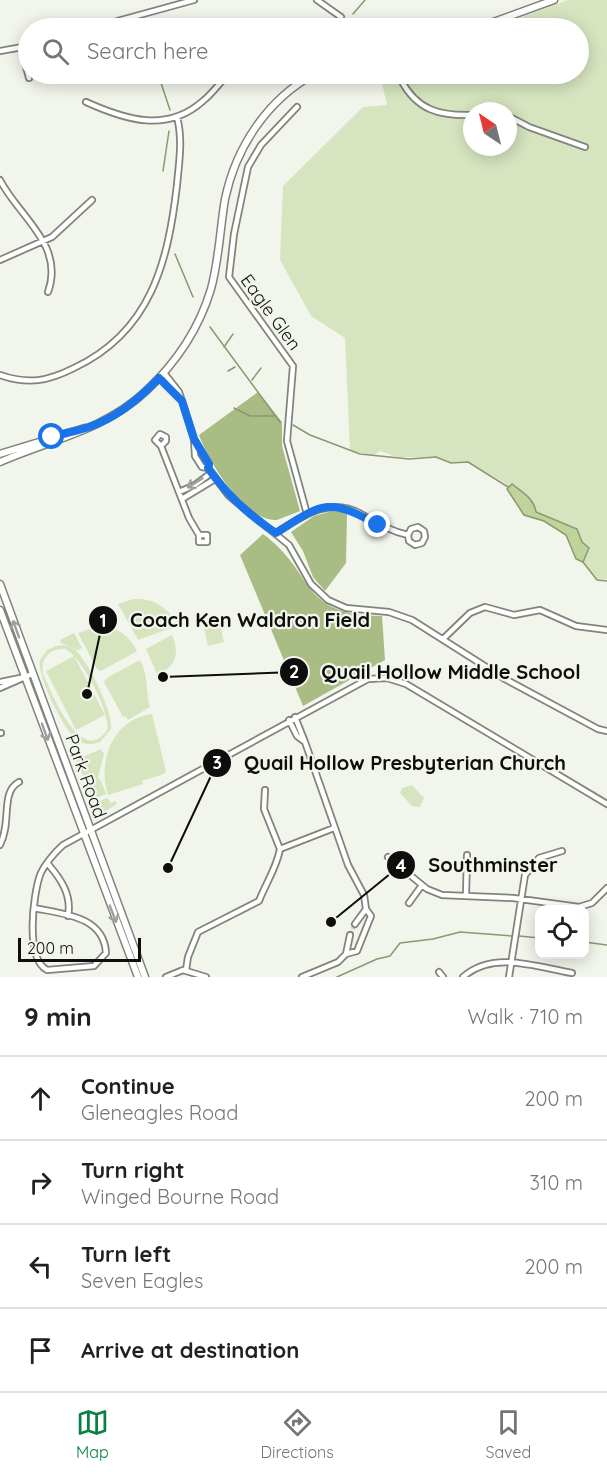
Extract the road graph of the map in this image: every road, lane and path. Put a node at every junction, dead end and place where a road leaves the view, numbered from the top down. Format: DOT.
graph roads {
  1 [pos="194,0"];
  2 [pos="317,0"];
  3 [pos="554,0"];
  4 [pos="341,17"];
  5 [pos="128,18"];
  6 [pos="504,18"];
  7 [pos="18,48"];
  8 [pos="0,51"];
  9 [pos="220,84"];
  10 [pos="298,84"];
  11 [pos="402,84"];
  12 [pos="86,102"];
  13 [pos="297,107"];
  14 [pos="463,114"];
  15 [pos="177,117"];
  16 [pos="517,121"];
  17 [pos="585,147"];
  18 [pos="0,180"];
  19 [pos="92,200"];
  20 [pos="43,242"];
  21 [pos="0,260"];
  22 [pos="48,292"];
  23 [pos="0,375"];
  24 [pos="161,376"];
  25 [pos="89,428"];
  26 [pos="194,439"];
  27 [pos="161,446"];
  28 [pos="0,454"];
  29 [pos="0,462"];
  30 [pos="209,471"];
  31 [pos="215,478"];
  32 [pos="179,492"];
  33 [pos="182,499"];
  34 [pos="307,514"];
  35 [pos="276,533"];
  36 [pos="200,535"];
  37 [pos="408,535"];
  38 [pos="0,585"];
  39 [pos="0,610"];
  40 [pos="607,630"];
  41 [pos="443,639"];
  42 [pos="32,674"];
  43 [pos="24,677"];
  44 [pos="0,682"];
  45 [pos="0,688"];
  46 [pos="295,717"];
  47 [pos="289,720"];
  48 [pos="607,731"];
  49 [pos="305,742"];
  50 [pos="19,782"];
  51 [pos="265,790"];
  52 [pos="1,796"];
  53 [pos="607,804"];
  54 [pos="334,828"];
  55 [pos="90,831"];
  56 [pos="82,834"];
  57 [pos="0,845"];
  58 [pos="280,849"];
  59 [pos="562,850"];
  60 [pos="467,855"];
  61 [pos="388,857"];
  62 [pos="48,864"];
  63 [pos="422,885"];
  64 [pos="606,892"];
  65 [pos="466,896"];
  66 [pos="521,899"];
  67 [pos="409,903"];
  68 [pos="34,908"];
  69 [pos="366,909"];
  70 [pos="68,916"];
  71 [pos="355,924"];
  72 [pos="350,935"];
  73 [pos="346,954"];
  74 [pos="511,963"];
  75 [pos="186,970"];
  76 [pos="439,972"];
  77 [pos="572,973"];
  78 [pos="173,975"];
  79 [pos="138,977"];
  80 [pos="145,977"];
  81 [pos="166,977"];
  82 [pos="206,977"];
  83 [pos="302,977"];
  84 [pos="443,977"];
  85 [pos="463,977"];
  86 [pos="509,977"];
  1 -- 5 [label="street"];
  2 -- 4 [label="street"];
  3 -- 6 [label="main road"];
  7 -- 8 [label="street"];
  9 -- 15 [label="street"];
  10 -- 24 [label="main road"];
  11 -- 14 [label="street"];
  12 -- 15 [label="street"];
  13 -- 34 [label="street, Eagle Glen"];
  15 -- 23 [label="street"];
  16 -- 17 [label="street"];
  18 -- 20 [label="street"];
  19 -- 20 [label="street"];
  20 -- 21 [label="street"];
  20 -- 22 [label="street"];
  24 -- 25 [label="main road"];
  24 -- 26 [label="street"];
  25 -- 28 [label="main road"];
  25 -- 29 [label="main road"];
  26 -- 30 [label="street"];
  26 -- 30 [label="street"];
  27 -- 32 [label="street"];
  30 -- 31 [label="street"];
  30 -- 32 [label="street, one-way"];
  31 -- 33 [label="street"];
  31 -- 35 [label="street"];
  32 -- 33 [label="street"];
  33 -- 36 [label="street"];
  34 -- 35 [label="street"];
  34 -- 37 [label="street"];
  35 -- 41 [label="street"];
  42 -- 38 [label="main road, Park Road, one-way"];
  39 -- 43 [label="main road, Park Road"];
  40 -- 41 [label="street"];
  41 -- 48 [label="street"];
  42 -- 43 [label="street"];
  42 -- 55 [label="main road, Park Road"];
  43 -- 44 [label="street"];
  43 -- 45 [label="street"];
  43 -- 56 [label="main road, Park Road, one-way"];
  46 -- 47 [label="street"];
  46 -- 49 [label="street"];
  46 -- 53 [label="street"];
  47 -- 49 [label="street"];
  47 -- 55 [label="street"];
  49 -- 54 [label="street"];
  50 -- 52 [label="street"];
  51 -- 58 [label="street"];
  52 -- 57 [label="street"];
  54 -- 58 [label="street"];
  54 -- 69 [label="street"];
  55 -- 56 [label="street"];
  55 -- 80 [label="main road, Park Road"];
  56 -- 62 [label="street"];
  56 -- 79 [label="main road, Park Road, one-way"];
  58 -- 75 [label="street"];
  59 -- 66 [label="street"];
  60 -- 65 [label="street"];
  61 -- 63 [label="street"];
  62 -- 68 [label="street"];
  62 -- 70 [label="street"];
  63 -- 65 [label="street"];
  63 -- 67 [label="street"];
  64 -- 66 [label="street"];
  65 -- 66 [label="street"];
  66 -- 74 [label="street"];
  68 -- 70 [label="street"];
  68 -- 70 [label="street"];
  69 -- 71 [label="street"];
  69 -- 73 [label="street"];
  72 -- 73 [label="street"];
  73 -- 83 [label="street"];
  74 -- 77 [label="street"];
  74 -- 85 [label="street"];
  74 -- 86 [label="street"];
  75 -- 78 [label="street"];
  75 -- 82 [label="street"];
  76 -- 84 [label="street"];
  78 -- 81 [label="street"];
}
